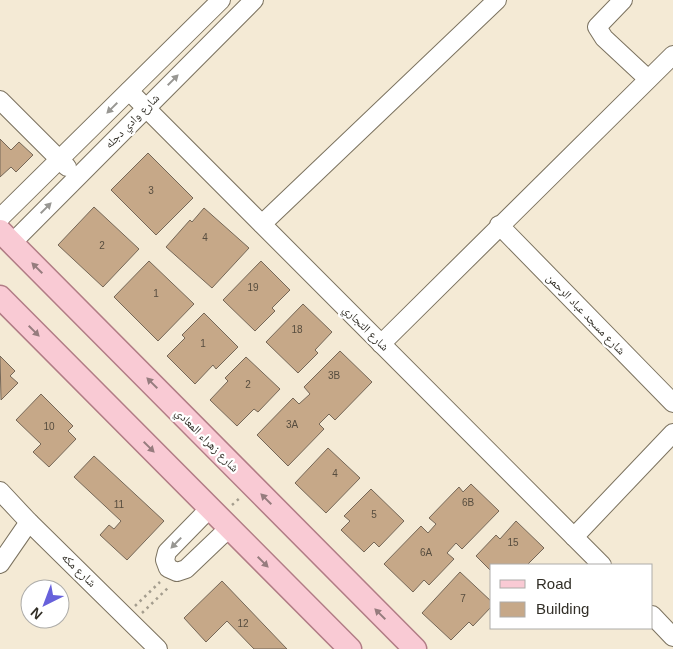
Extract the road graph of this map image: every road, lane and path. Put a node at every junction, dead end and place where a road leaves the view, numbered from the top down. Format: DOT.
graph roads {
  1 [pos="222,0"];
  2 [pos="254,0"];
  3 [pos="497,0"];
  4 [pos="623,0"];
  5 [pos="673,55"];
  6 [pos="648,79"];
  7 [pos="129,90"];
  8 [pos="0,100"];
  9 [pos="146,107"];
  10 [pos="59,159"];
  11 [pos="77,177"];
  12 [pos="0,218"];
  13 [pos="262,224"];
  14 [pos="499,225"];
  15 [pos="6,237"];
  16 [pos="0,296"];
  17 [pos="381,344"];
  18 [pos="673,403"];
  19 [pos="673,434"];
  20 [pos="253,486"];
  21 [pos="0,491"];
  22 [pos="219,518"];
  23 [pos="29,522"];
  24 [pos="574,537"];
  25 [pos="0,564"];
  26 [pos="601,564"];
  27 [pos="155,587"];
  28 [pos="162,594"];
  29 [pos="140,602"];
  30 [pos="147,609"];
  31 [pos="653,616"];
  32 [pos="673,637"];
  33 [pos="158,649"];
  34 [pos="350,649"];
  35 [pos="414,649"];
  1 -- 7 [label="street, شارع وادي دجله"];
  9 -- 2 [label="street, شارع وادي دجله, one-way"];
  3 -- 13 [label="street"];
  4 -- 6 [label="street"];
  5 -- 6 [label="street"];
  6 -- 14 [label="street"];
  7 -- 9 [label="street, شارع التجاري"];
  7 -- 10 [label="street, شارع وادي دجله, one-way"];
  8 -- 10 [label="street"];
  9 -- 11 [label="street, شارع وادي دجله"];
  9 -- 13 [label="street, شارع التجاري"];
  10 -- 11 [label="street"];
  10 -- 12 [label="street, شارع وادي دجله"];
  15 -- 11 [label="street, شارع وادي دجله, one-way"];
  13 -- 17 [label="street, شارع التجاري"];
  14 -- 17 [label="street"];
  14 -- 18 [label="street, شارع مسجد عباد الرحمن"];
  20 -- 15 [label="main road, شارع زهراء المعادي, one-way"];
  16 -- 22 [label="main road, one-way"];
  17 -- 24 [label="street, شارع التجاري"];
  19 -- 24 [label="street"];
  20 -- 22 [label="path"];
  35 -- 20 [label="main road, شارع زهراء المعادي, one-way"];
  21 -- 23 [label="street, شارع مكه"];
  22 -- 34 [label="main road, one-way"];
  23 -- 25 [label="street"];
  23 -- 33 [label="street, شارع مكه"];
  24 -- 26 [label="street, شارع التجاري"];
  27 -- 29 [label="path"];
  28 -- 30 [label="path"];
  31 -- 32 [label="street"];
}
